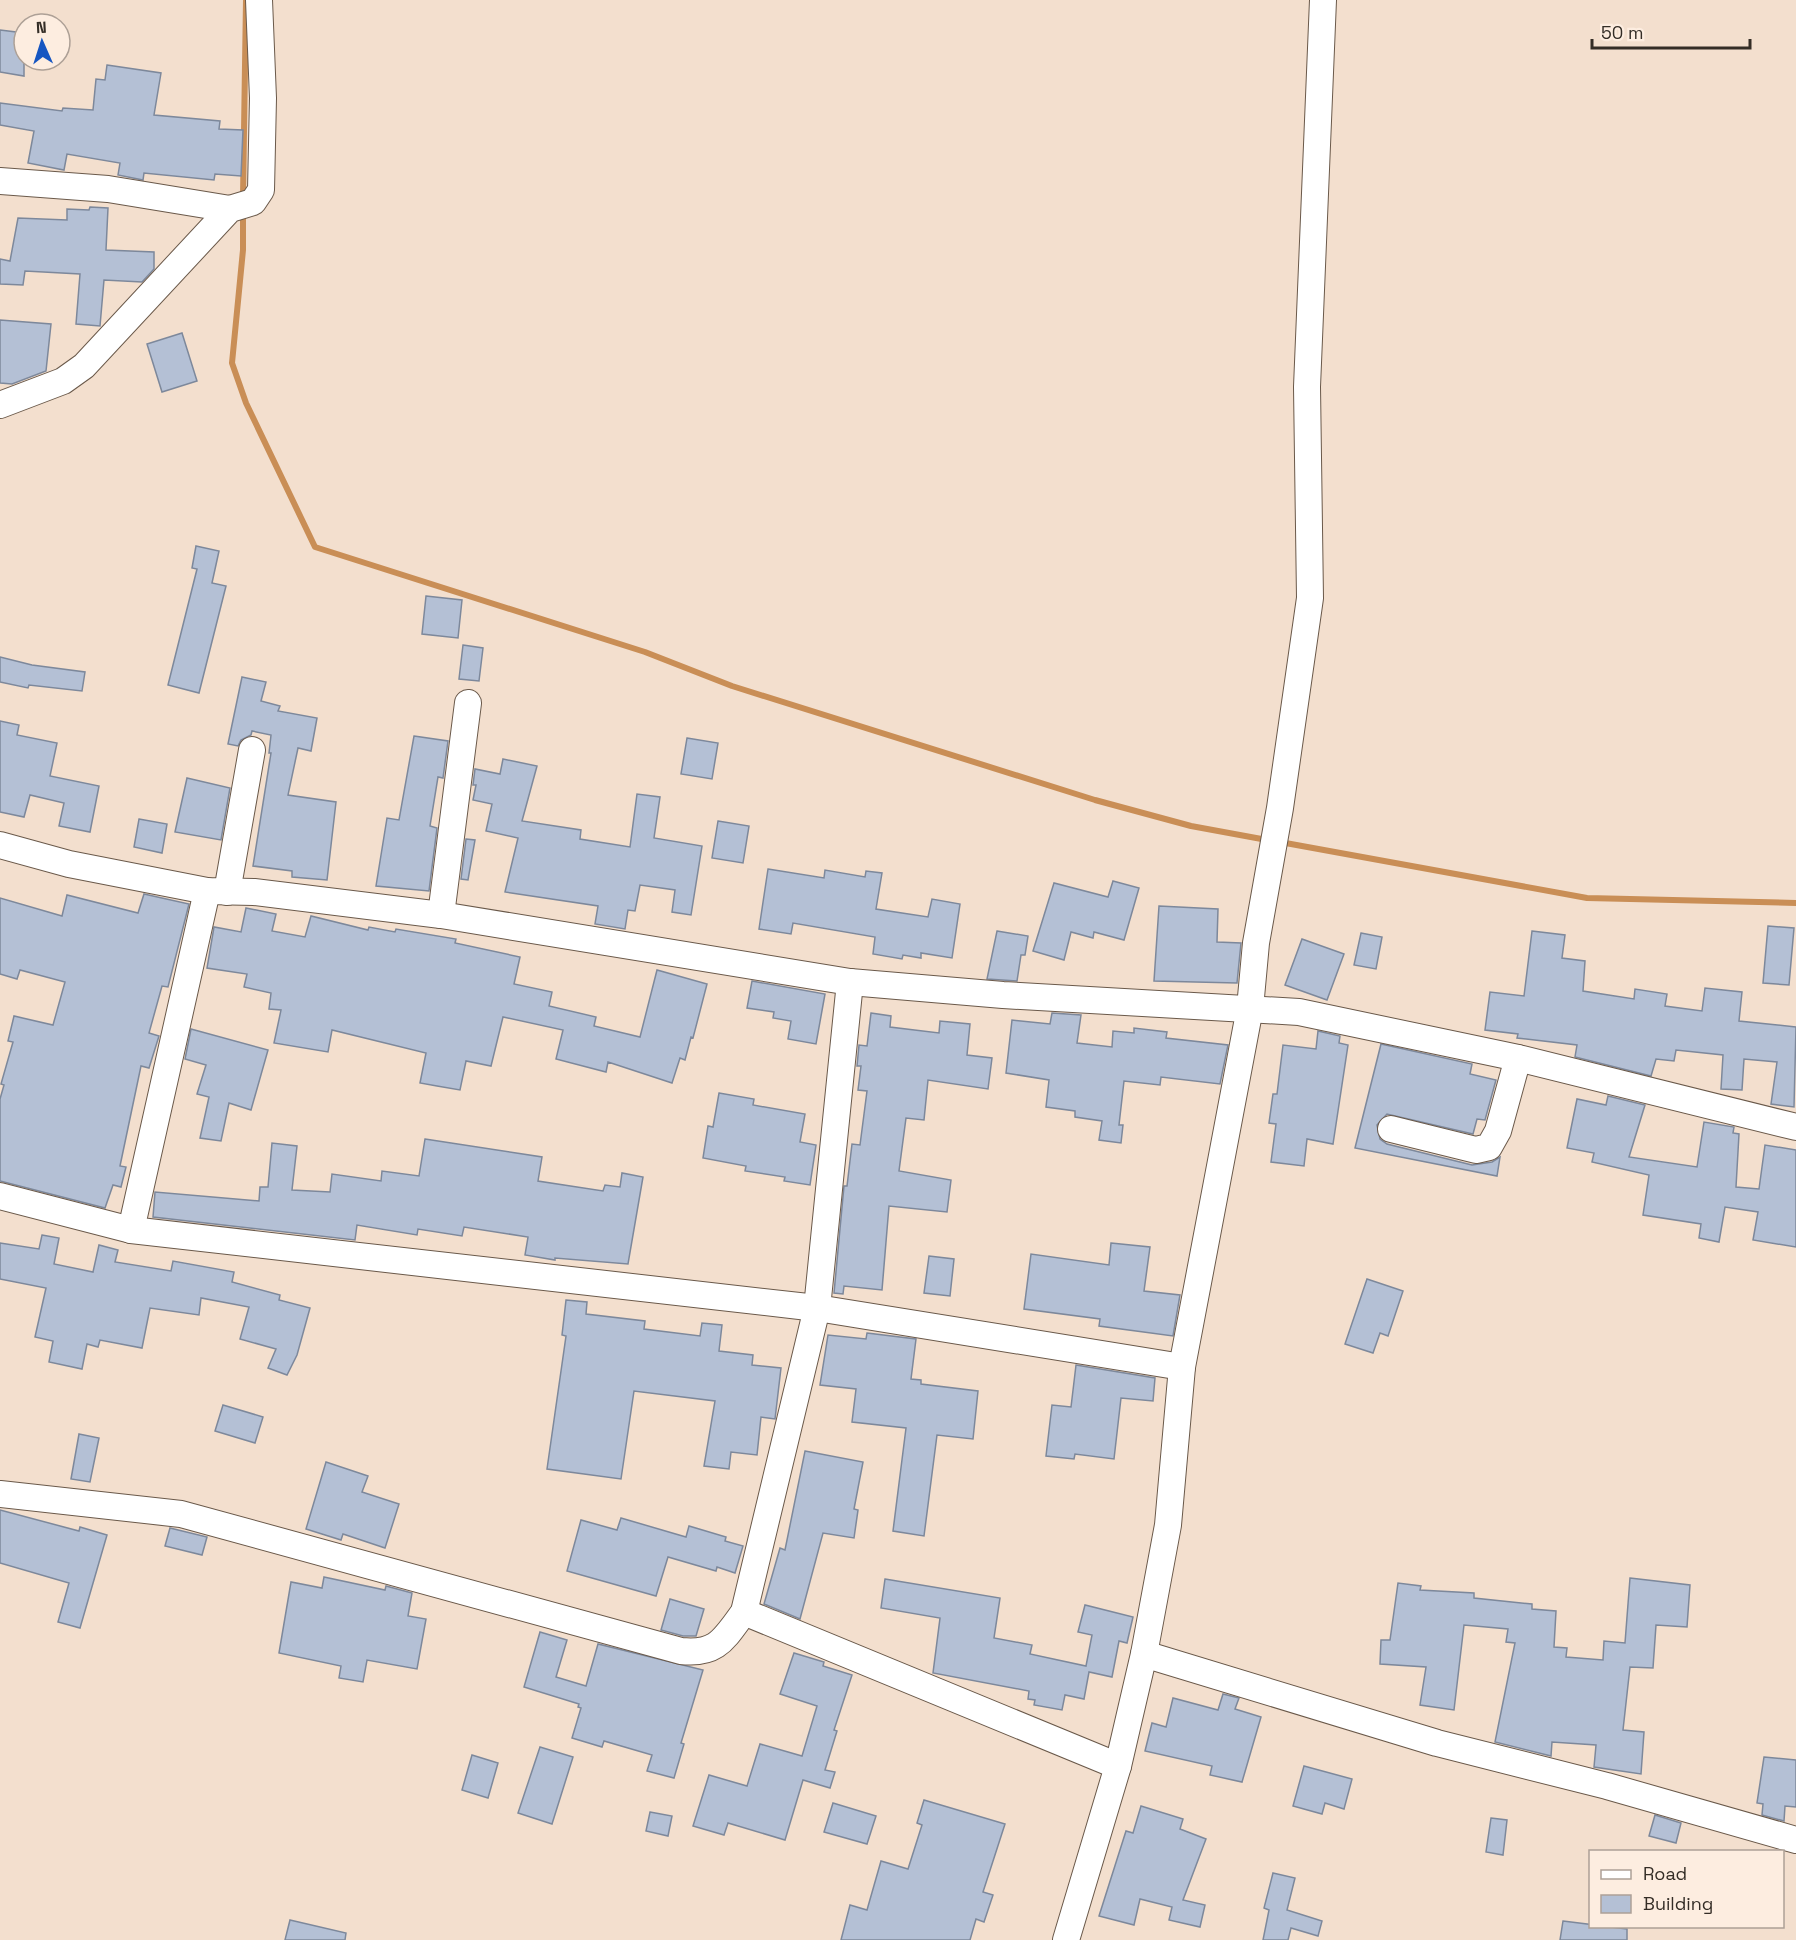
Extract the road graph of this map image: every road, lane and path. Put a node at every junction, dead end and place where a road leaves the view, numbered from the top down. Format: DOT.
graph roads {
  1 [pos="259,0"];
  2 [pos="1323,0"];
  3 [pos="0,181"];
  4 [pos="240,207"];
  5 [pos="0,405"];
  6 [pos="468,704"];
  7 [pos="252,750"];
  8 [pos="0,845"];
  9 [pos="217,891"];
  10 [pos="441,915"];
  11 [pos="850,982"];
  12 [pos="1250,1008"];
  13 [pos="1518,1058"];
  14 [pos="1796,1127"];
  15 [pos="1391,1129"];
  16 [pos="0,1196"];
  17 [pos="131,1230"];
  18 [pos="817,1308"];
  19 [pos="1182,1367"];
  20 [pos="0,1494"];
  21 [pos="744,1612"];
  22 [pos="1144,1654"];
  23 [pos="1118,1766"];
  24 [pos="1796,1840"];
  25 [pos="1066,1940"];
  1 -- 4 [label="street"];
  2 -- 12 [label="street"];
  3 -- 4 [label="street"];
  4 -- 5 [label="street"];
  6 -- 10 [label="street"];
  7 -- 9 [label="street"];
  8 -- 9 [label="street"];
  9 -- 10 [label="street"];
  9 -- 17 [label="street"];
  10 -- 11 [label="street"];
  11 -- 12 [label="street"];
  11 -- 18 [label="street"];
  12 -- 13 [label="street"];
  12 -- 19 [label="street"];
  13 -- 14 [label="street"];
  13 -- 15 [label="street"];
  16 -- 17 [label="street"];
  17 -- 18 [label="street"];
  18 -- 19 [label="street"];
  18 -- 21 [label="street"];
  19 -- 22 [label="street"];
  20 -- 21 [label="street"];
  21 -- 23 [label="street"];
  22 -- 23 [label="street"];
  22 -- 24 [label="street"];
  23 -- 25 [label="street"];
}
